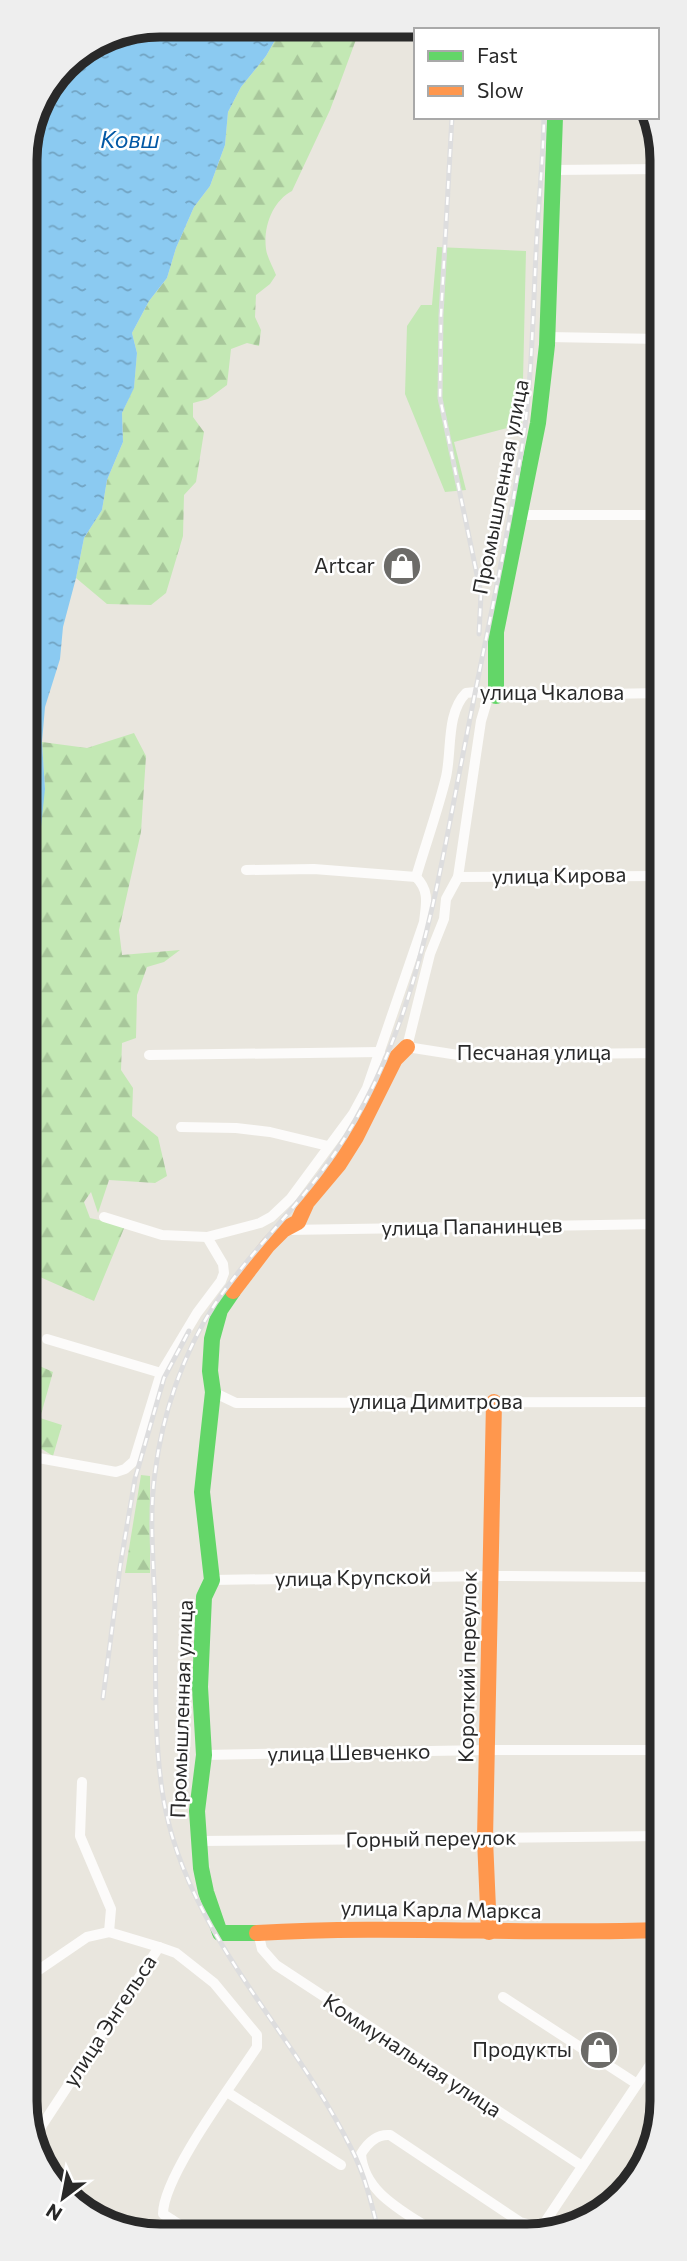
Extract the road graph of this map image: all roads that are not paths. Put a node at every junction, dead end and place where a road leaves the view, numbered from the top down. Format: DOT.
graph roads {
  1 [pos="555,119"];
  2 [pos="650,169"];
  3 [pos="552,170"];
  4 [pos="548,337"];
  5 [pos="650,338"];
  6 [pos="520,515"];
  7 [pos="650,515"];
  8 [pos="650,693"];
  9 [pos="492,695"];
  10 [pos="246,870"];
  11 [pos="650,876"];
  12 [pos="416,877"];
  13 [pos="458,877"];
  14 [pos="407,1047"];
  15 [pos="380,1052"];
  16 [pos="650,1053"];
  17 [pos="149,1055"];
  18 [pos="181,1127"];
  19 [pos="328,1146"];
  20 [pos="104,1217"];
  21 [pos="650,1224"];
  22 [pos="283,1230"];
  23 [pos="208,1237"];
  24 [pos="47,1339"];
  25 [pos="161,1373"];
  26 [pos="213,1392"];
  27 [pos="494,1402"];
  28 [pos="650,1402"];
  29 [pos="37,1458"];
  30 [pos="491,1576"];
  31 [pos="650,1577"];
  32 [pos="212,1580"];
  33 [pos="488,1750"];
  34 [pos="650,1750"];
  35 [pos="204,1755"];
  36 [pos="82,1782"];
  37 [pos="650,1836"];
  38 [pos="485,1839"];
  39 [pos="200,1842"];
  40 [pos="650,1930"];
  41 [pos="109,1932"];
  42 [pos="258,1932"];
  43 [pos="489,1932"];
  44 [pos="220,1933"];
  45 [pos="159,1947"];
  46 [pos="37,1971"];
  47 [pos="503,1997"];
  48 [pos="650,2066"];
  49 [pos="638,2084"];
  50 [pos="227,2092"];
  51 [pos="40,2129"];
  52 [pos="341,2165"];
  53 [pos="582,2166"];
  54 [pos="168,2217"];
  55 [pos="545,2223"];
  56 [pos="166,2224"];
  57 [pos="179,2224"];
  58 [pos="423,2224"];
  59 [pos="524,2224"];
  1 -- 3 [label="street, Промышленная улица"];
  2 -- 3 [label="street"];
  3 -- 4 [label="street, Промышленная улица"];
  4 -- 5 [label="street"];
  4 -- 6 [label="street, Промышленная улица"];
  6 -- 7 [label="street"];
  6 -- 9 [label="street, Промышленная улица"];
  8 -- 9 [label="street, улица Чкалова"];
  9 -- 12 [label="street, улица Чкалова"];
  9 -- 13 [label="street"];
  10 -- 12 [label="street"];
  11 -- 13 [label="street, улица Кирова"];
  12 -- 15 [label="street"];
  13 -- 14 [label="street"];
  14 -- 16 [label="street, Песчаная улица"];
  14 -- 22 [label="street, Промышленная улица"];
  15 -- 17 [label="street"];
  15 -- 19 [label="street"];
  18 -- 19 [label="street"];
  19 -- 23 [label="street"];
  20 -- 23 [label="street"];
  21 -- 22 [label="street, улица Папанинцев"];
  22 -- 26 [label="street, Промышленная улица"];
  23 -- 25 [label="street"];
  24 -- 25 [label="street"];
  25 -- 29 [label="street"];
  26 -- 27 [label="street, улица Димитрова"];
  26 -- 32 [label="street, Промышленная улица"];
  27 -- 28 [label="street, улица Димитрова"];
  27 -- 30 [label="street, Короткий переулок"];
  30 -- 31 [label="street, улица Крупской"];
  30 -- 32 [label="street, улица Крупской"];
  30 -- 33 [label="street, Короткий переулок"];
  32 -- 35 [label="street, Промышленная улица"];
  33 -- 34 [label="street, улица Шевченко"];
  33 -- 35 [label="street, улица Шевченко"];
  33 -- 38 [label="street, Короткий переулок"];
  35 -- 39 [label="street, Промышленная улица"];
  36 -- 41 [label="street"];
  37 -- 38 [label="street, Горный переулок"];
  38 -- 39 [label="street, Горный переулок"];
  38 -- 43 [label="street, Короткий переулок"];
  39 -- 44 [label="street, Промышленная улица"];
  40 -- 43 [label="street, улица Карла Маркса"];
  41 -- 45 [label="street, улица Энгельса"];
  41 -- 46 [label="street"];
  42 -- 43 [label="street, улица Карла Маркса"];
  42 -- 44 [label="street, улица Карла Маркса"];
  42 -- 53 [label="street, Коммунальная улица"];
  45 -- 50 [label="street"];
  45 -- 51 [label="street, улица Энгельса"];
  47 -- 49 [label="street"];
  48 -- 49 [label="street"];
  49 -- 53 [label="street"];
  50 -- 52 [label="street"];
  50 -- 54 [label="street"];
  53 -- 55 [label="street"];
  54 -- 56 [label="street"];
  54 -- 57 [label="street"];
  58 -- 59 [label="street"];
}
